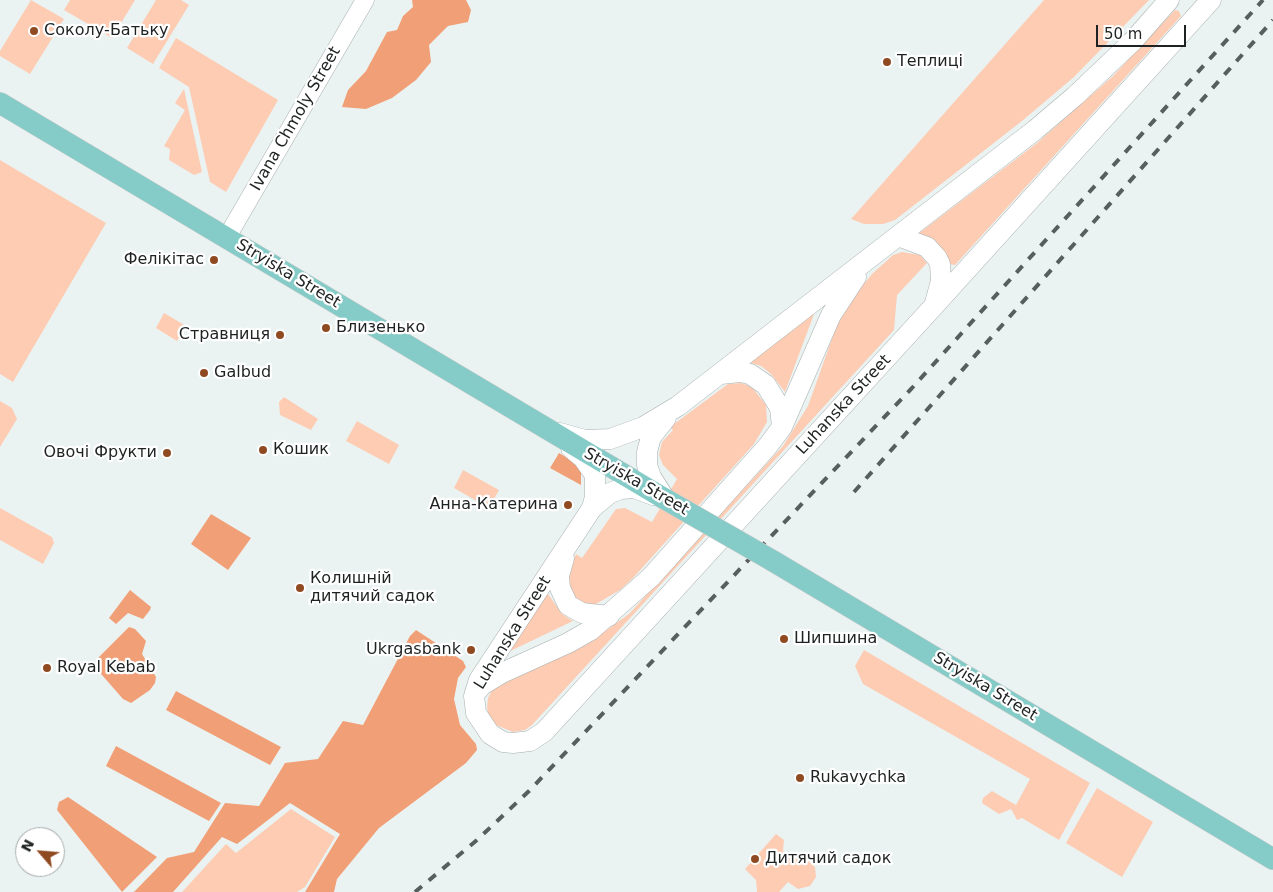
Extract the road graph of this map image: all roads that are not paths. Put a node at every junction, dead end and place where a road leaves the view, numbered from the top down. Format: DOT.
graph roads {
  1 [pos="365,0"];
  2 [pos="1169,0"];
  3 [pos="1211,0"];
  4 [pos="0,103"];
  5 [pos="898,236"];
  6 [pos="227,237"];
  7 [pos="871,258"];
  8 [pos="933,307"];
  9 [pos="721,374"];
  10 [pos="678,406"];
  11 [pos="782,427"];
  12 [pos="543,428"];
  13 [pos="665,499"];
  14 [pos="592,508"];
  15 [pos="569,544"];
  16 [pos="609,616"];
  17 [pos="474,696"];
  18 [pos="1273,859"];
  1 -- 6 [label="street, Ivana Chmoly Street"];
  2 -- 5 [label="main road, Luhanska Street"];
  3 -- 8 [label="main road, Luhanska Street"];
  4 -- 6 [label="main road, Stryiska Street"];
  5 -- 7 [label="main road, Luhanska Street"];
  5 -- 8 [label="main road"];
  6 -- 12 [label="main road, Stryiska Street"];
  7 -- 9 [label="main road, Luhanska Street"];
  7 -- 11 [label="main road, Luhanska Street"];
  8 -- 17 [label="main road, Luhanska Street"];
  9 -- 10 [label="main road, Luhanska Street"];
  9 -- 11 [label="main road, Luhanska Street"];
  10 -- 12 [label="main road, Luhanska Street"];
  10 -- 13 [label="main road, Luhanska Street"];
  11 -- 16 [label="main road, Luhanska Street"];
  12 -- 13 [label="main road, Stryiska Street"];
  12 -- 14 [label="main road, Luhanska Street"];
  13 -- 14 [label="main road, Luhanska Street"];
  13 -- 18 [label="main road, Stryiska Street, bridge"];
  14 -- 15 [label="main road, Luhanska Street"];
  15 -- 16 [label="main road, Luhanska Street"];
  15 -- 17 [label="main road, Luhanska Street"];
  16 -- 17 [label="main road, Luhanska Street"];
}
